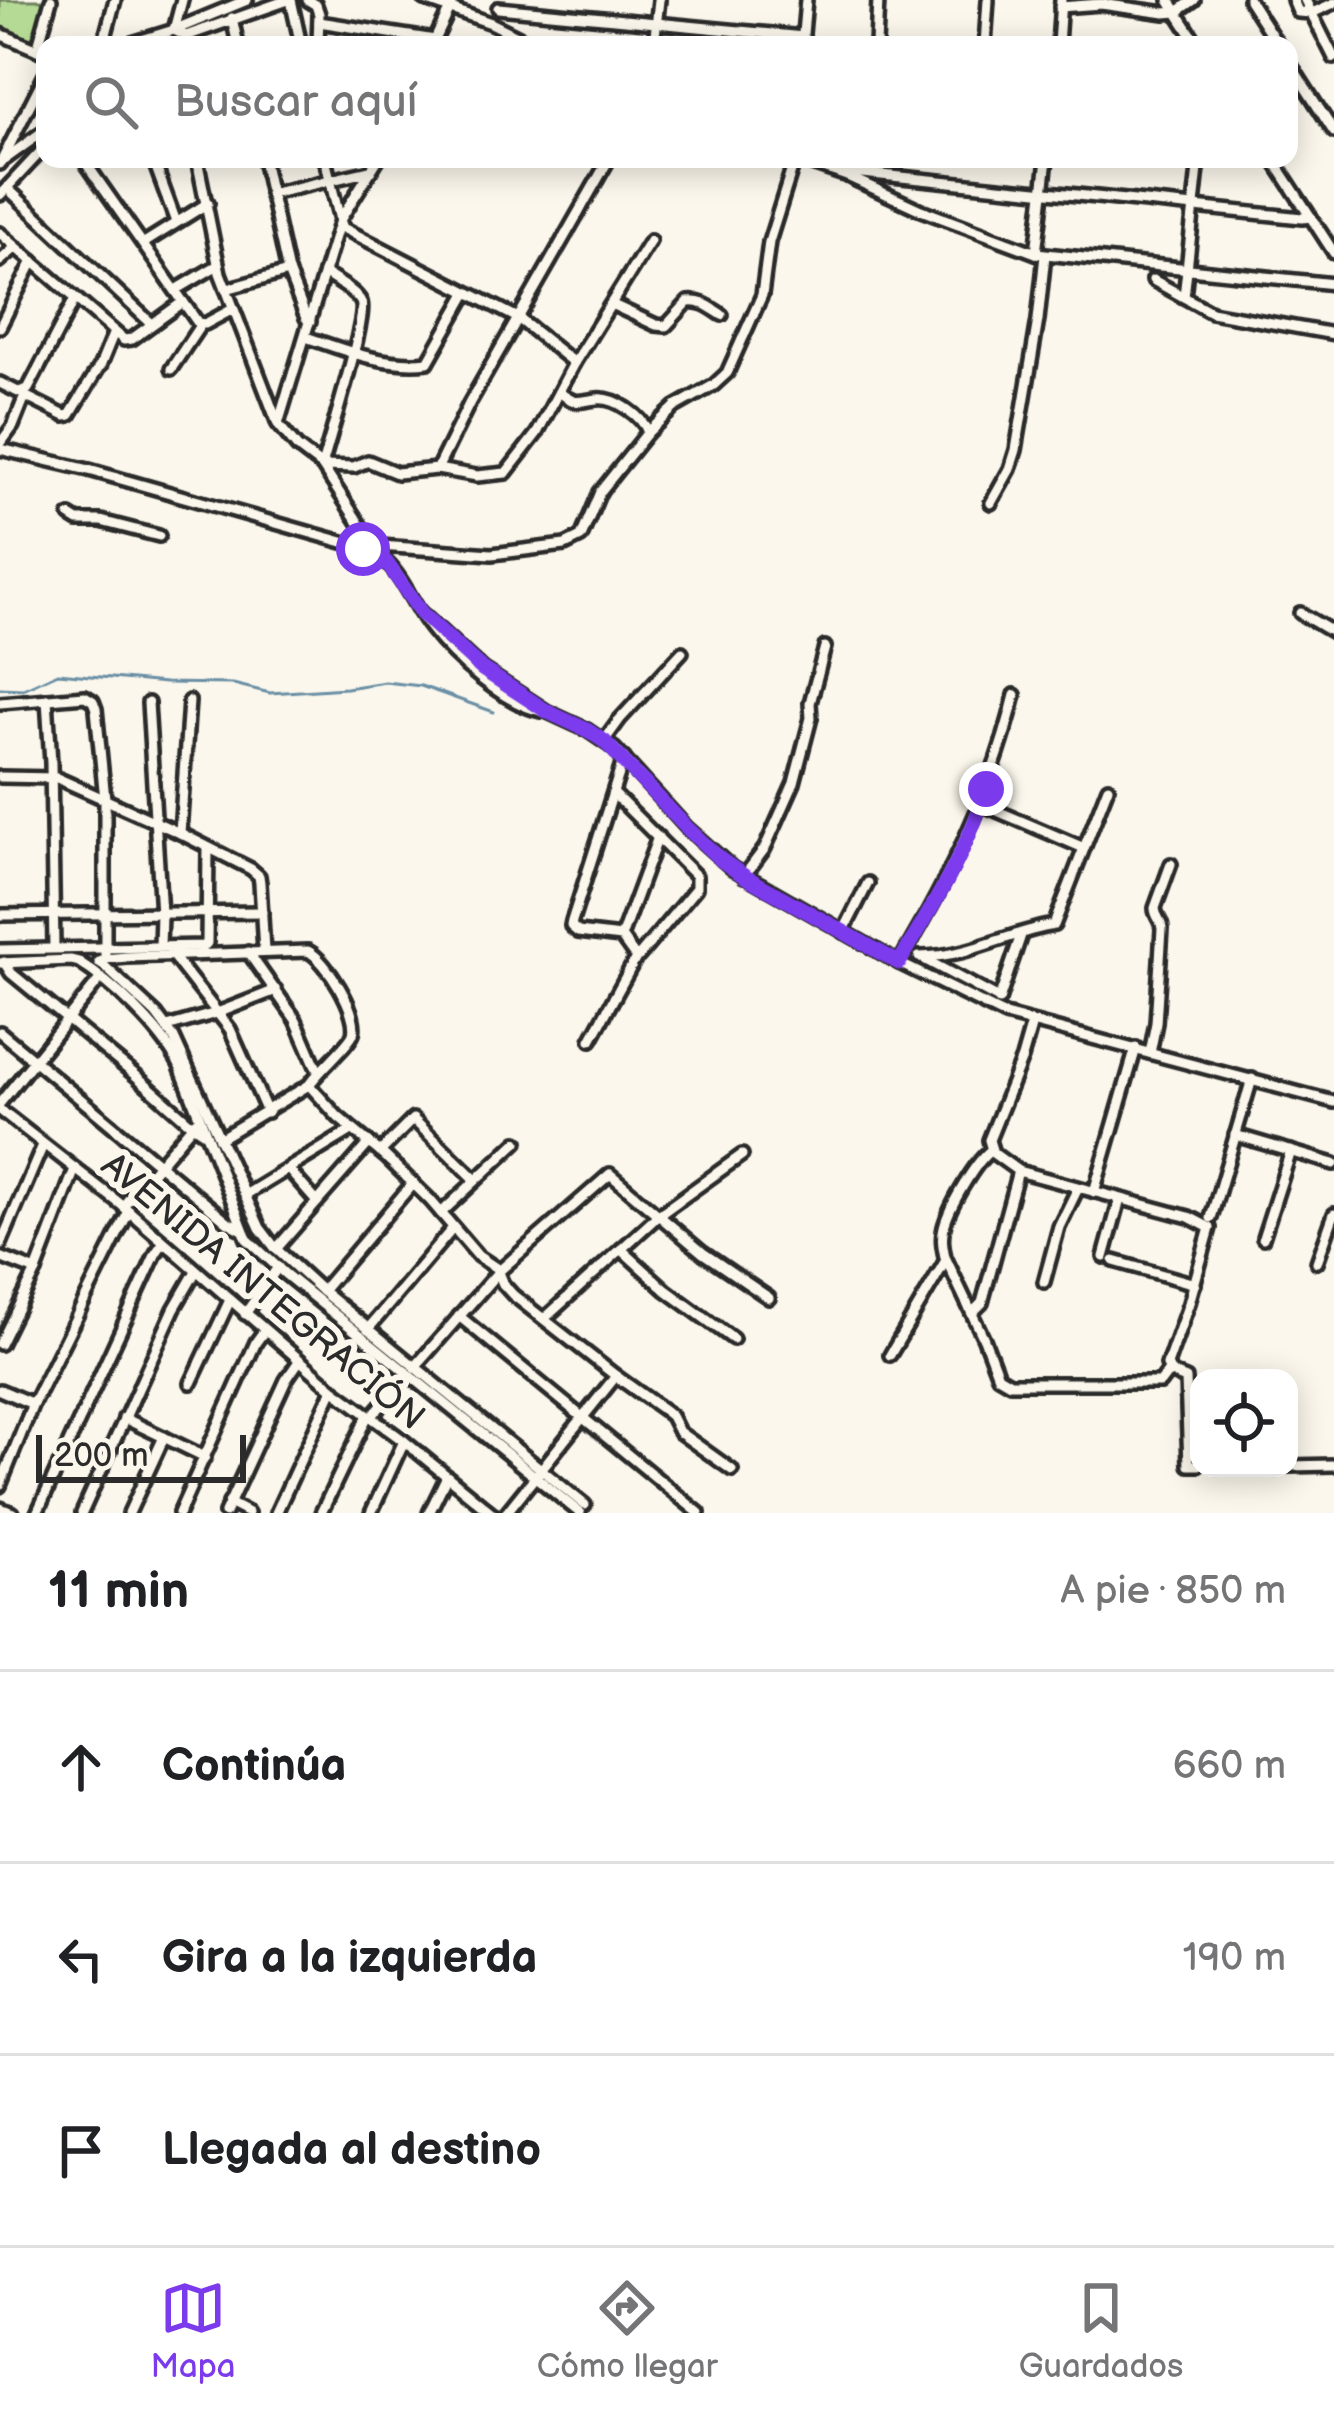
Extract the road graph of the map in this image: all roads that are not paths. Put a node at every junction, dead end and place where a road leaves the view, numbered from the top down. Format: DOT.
graph roads {
  1 [pos="51,0"];
  2 [pos="115,0"];
  3 [pos="182,0"];
  4 [pos="248,0"];
  5 [pos="290,0"];
  6 [pos="308,0"];
  7 [pos="424,0"];
  8 [pos="658,0"];
  9 [pos="806,0"];
  10 [pos="878,0"];
  11 [pos="988,0"];
  12 [pos="1169,0"];
  13 [pos="1194,0"];
  14 [pos="1249,0"];
  15 [pos="1293,0"];
  16 [pos="1305,0"];
  17 [pos="1334,3"];
  18 [pos="453,4"];
  19 [pos="499,4"];
  20 [pos="1061,4"];
  21 [pos="1177,11"];
  22 [pos="1312,13"];
  23 [pos="232,18"];
  24 [pos="491,23"];
  25 [pos="319,24"];
  26 [pos="656,25"];
  27 [pos="174,30"];
  28 [pos="722,31"];
  29 [pos="0,34"];
  30 [pos="44,36"];
  31 [pos="105,36"];
  32 [pos="154,36"];
  33 [pos="236,36"];
  34 [pos="299,36"];
  35 [pos="305,36"];
  36 [pos="318,36"];
  37 [pos="392,36"];
  38 [pos="437,36"];
  39 [pos="515,36"];
  40 [pos="655,36"];
  41 [pos="722,36"];
  42 [pos="762,36"];
  43 [pos="802,36"];
  44 [pos="876,36"];
  45 [pos="986,36"];
  46 [pos="1059,36"];
  47 [pos="1192,36"];
  48 [pos="1272,36"];
  49 [pos="36,50"];
  50 [pos="1334,58"];
  51 [pos="1298,77"];
  52 [pos="1302,83"];
  53 [pos="1298,86"];
  54 [pos="36,93"];
  55 [pos="1334,132"];
  56 [pos="36,137"];
  57 [pos="36,156"];
  58 [pos="0,163"];
  59 [pos="90,168"];
  60 [pos="156,168"];
  61 [pos="199,168"];
  62 [pos="265,168"];
  63 [pos="327,168"];
  64 [pos="373,168"];
  65 [pos="604,168"];
  66 [pos="793,168"];
  67 [pos="823,168"];
  68 [pos="862,168"];
  69 [pos="1046,168"];
  70 [pos="1198,168"];
  71 [pos="1279,168"];
  72 [pos="371,171"];
  73 [pos="862,173"];
  74 [pos="847,176"];
  75 [pos="330,182"];
  76 [pos="3,191"];
  77 [pos="1043,191"];
  78 [pos="270,194"];
  79 [pos="208,203"];
  80 [pos="1194,208"];
  81 [pos="1311,217"];
  82 [pos="340,220"];
  83 [pos="176,221"];
  84 [pos="0,233"];
  85 [pos="650,241"];
  86 [pos="144,243"];
  87 [pos="16,247"];
  88 [pos="1334,253"];
  89 [pos="1041,254"];
  90 [pos="0,261"];
  91 [pos="33,261"];
  92 [pos="218,265"];
  93 [pos="1188,268"];
  94 [pos="288,272"];
  95 [pos="324,274"];
  96 [pos="1153,280"];
  97 [pos="1334,284"];
  98 [pos="226,289"];
  99 [pos="176,290"];
  100 [pos="467,292"];
  101 [pos="1184,296"];
  102 [pos="75,299"];
  103 [pos="182,302"];
  104 [pos="610,304"];
  105 [pos="233,309"];
  106 [pos="722,315"];
  107 [pos="518,318"];
  108 [pos="310,322"];
  109 [pos="201,323"];
  110 [pos="152,324"];
  111 [pos="0,327"];
  112 [pos="114,332"];
  113 [pos="1334,334"];
  114 [pos="306,337"];
  115 [pos="353,353"];
  116 [pos="574,363"];
  117 [pos="172,369"];
  118 [pos="0,383"];
  119 [pos="559,392"];
  120 [pos="24,394"];
  121 [pos="278,424"];
  122 [pos="648,432"];
  123 [pos="0,447"];
  124 [pos="322,466"];
  125 [pos="437,469"];
  126 [pos="991,503"];
  127 [pos="70,516"];
  128 [pos="159,536"];
  129 [pos="376,551"];
  130 [pos="1300,613"];
  131 [pos="1334,633"];
  132 [pos="825,647"];
  133 [pos="682,652"];
  134 [pos="1015,695"];
  135 [pos="46,699"];
  136 [pos="190,701"];
  137 [pos="148,703"];
  138 [pos="0,704"];
  139 [pos="604,741"];
  140 [pos="624,758"];
  141 [pos="50,776"];
  142 [pos="0,777"];
  143 [pos="1108,787"];
  144 [pos="613,793"];
  145 [pos="105,799"];
  146 [pos="981,804"];
  147 [pos="154,823"];
  148 [pos="180,833"];
  149 [pos="658,837"];
  150 [pos="208,848"];
  151 [pos="1084,848"];
  152 [pos="1171,863"];
  153 [pos="744,876"];
  154 [pos="868,883"];
  155 [pos="208,911"];
  156 [pos="262,912"];
  157 [pos="104,914"];
  158 [pos="160,914"];
  159 [pos="0,915"];
  160 [pos="53,915"];
  161 [pos="843,932"];
  162 [pos="1021,935"];
  163 [pos="621,937"];
  164 [pos="160,946"];
  165 [pos="54,948"];
  166 [pos="0,950"];
  167 [pos="907,950"];
  168 [pos="264,951"];
  169 [pos="248,952"];
  170 [pos="172,955"];
  171 [pos="637,956"];
  172 [pos="104,957"];
  173 [pos="919,957"];
  174 [pos="2,963"];
  175 [pos="899,963"];
  176 [pos="88,968"];
  177 [pos="100,979"];
  178 [pos="276,990"];
  179 [pos="997,1005"];
  180 [pos="220,1012"];
  181 [pos="68,1021"];
  182 [pos="1032,1023"];
  183 [pos="167,1027"];
  184 [pos="0,1032"];
  185 [pos="591,1040"];
  186 [pos="1136,1048"];
  187 [pos="1150,1053"];
  188 [pos="35,1060"];
  189 [pos="318,1071"];
  190 [pos="1252,1079"];
  191 [pos="309,1085"];
  192 [pos="1334,1102"];
  193 [pos="2,1110"];
  194 [pos="267,1112"];
  195 [pos="196,1121"];
  196 [pos="0,1130"];
  197 [pos="352,1130"];
  198 [pos="214,1136"];
  199 [pos="1235,1136"];
  200 [pos="517,1142"];
  201 [pos="369,1143"];
  202 [pos="43,1145"];
  203 [pos="991,1150"];
  204 [pos="1291,1151"];
  205 [pos="380,1152"];
  206 [pos="742,1155"];
  207 [pos="159,1164"];
  208 [pos="1334,1164"];
  209 [pos="75,1168"];
  210 [pos="288,1169"];
  211 [pos="1018,1171"];
  212 [pos="476,1180"];
  213 [pos="413,1183"];
  214 [pos="1078,1188"];
  215 [pos="1094,1192"];
  216 [pos="245,1195"];
  217 [pos="1120,1199"];
  218 [pos="317,1202"];
  219 [pos="126,1209"];
  220 [pos="441,1213"];
  221 [pos="660,1214"];
  222 [pos="1334,1214"];
  223 [pos="1210,1218"];
  224 [pos="453,1228"];
  225 [pos="243,1230"];
  226 [pos="1263,1238"];
  227 [pos="163,1243"];
  228 [pos="0,1246"];
  229 [pos="276,1249"];
  230 [pos="621,1249"];
  231 [pos="0,1257"];
  232 [pos="946,1260"];
  233 [pos="1317,1262"];
  234 [pos="282,1263"];
  235 [pos="36,1271"];
  236 [pos="196,1271"];
  237 [pos="498,1272"];
  238 [pos="1044,1282"];
  239 [pos="1195,1283"];
  240 [pos="322,1291"];
  241 [pos="770,1298"];
  242 [pos="230,1300"];
  243 [pos="245,1313"];
  244 [pos="972,1313"];
  245 [pos="459,1316"];
  246 [pos="544,1318"];
  247 [pos="368,1329"];
  248 [pos="264,1330"];
  249 [pos="733,1339"];
  250 [pos="0,1344"];
  251 [pos="890,1355"];
  252 [pos="299,1360"];
  253 [pos="412,1370"];
  254 [pos="1169,1371"];
  255 [pos="616,1376"];
  256 [pos="191,1383"];
  257 [pos="0,1390"];
  258 [pos="333,1390"];
  259 [pos="33,1404"];
  260 [pos="370,1416"];
  261 [pos="124,1418"];
  262 [pos="582,1419"];
  263 [pos="164,1437"];
  264 [pos="404,1441"];
  265 [pos="206,1457"];
  266 [pos="1190,1465"];
  267 [pos="1334,1465"];
  268 [pos="1298,1466"];
  269 [pos="731,1470"];
  270 [pos="538,1473"];
  271 [pos="447,1476"];
  272 [pos="0,1486"];
  273 [pos="0,1508"];
  274 [pos="227,1508"];
  275 [pos="583,1509"];
  276 [pos="486,1511"];
  277 [pos="13,1513"];
  278 [pos="37,1513"];
  279 [pos="82,1513"];
  280 [pos="129,1513"];
  281 [pos="179,1513"];
  282 [pos="248,1513"];
  283 [pos="276,1513"];
  284 [pos="321,1513"];
  285 [pos="371,1513"];
  286 [pos="429,1513"];
  287 [pos="506,1513"];
  288 [pos="699,1513"];
  1 -- 30 [label="street"];
  2 -- 31 [label="street"];
  3 -- 27 [label="street"];
  4 -- 27 [label="street"];
  5 -- 23 [label="street"];
  5 -- 34 [label="street"];
  6 -- 25 [label="street"];
  7 -- 18 [label="street"];
  8 -- 26 [label="street"];
  9 -- 43 [label="street"];
  10 -- 44 [label="street"];
  11 -- 45 [label="street"];
  12 -- 21 [label="street"];
  13 -- 21 [label="street"];
  14 -- 48 [label="street"];
  15 -- 22 [label="street"];
  16 -- 22 [label="street"];
  17 -- 22 [label="street"];
  18 -- 24 [label="street"];
  18 -- 38 [label="street"];
  19 -- 24 [label="street"];
  19 -- 26 [label="street"];
  20 -- 21 [label="street"];
  20 -- 46 [label="street"];
  21 -- 47 [label="street"];
  22 -- 50 [label="street"];
  23 -- 27 [label="street"];
  23 -- 33 [label="street"];
  24 -- 39 [label="street"];
  25 -- 35 [label="street"];
  25 -- 36 [label="street"];
  25 -- 37 [label="street"];
  26 -- 28 [label="street"];
  26 -- 40 [label="street"];
  27 -- 32 [label="street"];
  28 -- 41 [label="street"];
  28 -- 42 [label="street"];
  29 -- 49 [label="street"];
  51 -- 52 [label="street"];
  52 -- 53 [label="street"];
  52 -- 55 [label="street"];
  54 -- 58 [label="street"];
  56 -- 58 [label="street"];
  57 -- 76 [label="street"];
  59 -- 86 [label="street"];
  60 -- 83 [label="street"];
  61 -- 79 [label="street"];
  62 -- 78 [label="street"];
  63 -- 75 [label="street"];
  64 -- 72 [label="street"];
  65 -- 107 [label="street"];
  66 -- 122 [label="street"];
  67 -- 74 [label="street"];
  68 -- 73 [label="street"];
  69 -- 77 [label="street"];
  70 -- 80 [label="street"];
  71 -- 81 [label="street"];
  72 -- 75 [label="street"];
  72 -- 82 [label="street"];
  73 -- 74 [label="street"];
  73 -- 77 [label="street"];
  74 -- 89 [label="street"];
  75 -- 78 [label="street"];
  75 -- 82 [label="street"];
  76 -- 110 [label="street"];
  77 -- 80 [label="street"];
  77 -- 89 [label="street"];
  78 -- 94 [label="street"];
  79 -- 83 [label="street"];
  79 -- 92 [label="street"];
  80 -- 81 [label="street"];
  80 -- 93 [label="street"];
  81 -- 88 [label="street"];
  82 -- 95 [label="street"];
  82 -- 100 [label="street"];
  83 -- 86 [label="street"];
  84 -- 87 [label="street"];
  85 -- 104 [label="street"];
  86 -- 99 [label="street"];
  87 -- 90 [label="street"];
  87 -- 91 [label="street"];
  89 -- 93 [label="street"];
  89 -- 126 [label="street"];
  91 -- 102 [label="street"];
  91 -- 111 [label="street"];
  92 -- 98 [label="street"];
  92 -- 99 [label="street"];
  93 -- 97 [label="street"];
  93 -- 101 [label="street"];
  94 -- 98 [label="street"];
  94 -- 108 [label="street"];
  95 -- 108 [label="street"];
  95 -- 115 [label="street"];
  96 -- 101 [label="street"];
  98 -- 105 [label="street"];
  99 -- 103 [label="street"];
  100 -- 107 [label="street"];
  100 -- 115 [label="street"];
  101 -- 113 [label="street"];
  102 -- 112 [label="street"];
  102 -- 120 [label="street"];
  103 -- 109 [label="street"];
  103 -- 110 [label="street"];
  104 -- 106 [label="street"];
  104 -- 116 [label="street"];
  105 -- 109 [label="street"];
  105 -- 121 [label="street"];
  107 -- 116 [label="street"];
  107 -- 125 [label="street"];
  108 -- 114 [label="street"];
  109 -- 117 [label="street"];
  110 -- 112 [label="street"];
  112 -- 120 [label="street"];
  114 -- 115 [label="street"];
  114 -- 121 [label="street"];
  115 -- 124 [label="street"];
  116 -- 119 [label="street"];
  118 -- 120 [label="street"];
  119 -- 122 [label="street"];
  119 -- 125 [label="street"];
  120 -- 123 [label="street"];
  121 -- 124 [label="street"];
  122 -- 129 [label="street"];
  123 -- 129 [label="street"];
  124 -- 125 [label="street"];
  124 -- 129 [label="street"];
  127 -- 128 [label="street"];
  129 -- 139 [label="street"];
  130 -- 131 [label="street"];
  132 -- 153 [label="street"];
  133 -- 139 [label="street"];
  134 -- 146 [label="street"];
  135 -- 138 [label="street"];
  135 -- 141 [label="street"];
  135 -- 145 [label="street"];
  136 -- 148 [label="street"];
  137 -- 147 [label="street"];
  139 -- 140 [label="street"];
  140 -- 144 [label="street"];
  140 -- 153 [label="street"];
  141 -- 142 [label="street"];
  141 -- 145 [label="street"];
  141 -- 160 [label="street"];
  143 -- 151 [label="street"];
  144 -- 149 [label="street"];
  144 -- 163 [label="street"];
  145 -- 147 [label="street"];
  145 -- 157 [label="street"];
  146 -- 151 [label="street"];
  146 -- 167 [label="street"];
  147 -- 148 [label="street"];
  147 -- 158 [label="street"];
  148 -- 150 [label="street"];
  149 -- 163 [label="street"];
  149 -- 171 [label="street"];
  150 -- 155 [label="street"];
  150 -- 156 [label="street"];
  151 -- 162 [label="street"];
  152 -- 187 [label="street"];
  153 -- 161 [label="street"];
  154 -- 161 [label="street"];
  155 -- 156 [label="street"];
  155 -- 158 [label="street"];
  155 -- 164 [label="street"];
  156 -- 168 [label="street"];
  157 -- 158 [label="street"];
  157 -- 160 [label="street"];
  157 -- 172 [label="street"];
  158 -- 164 [label="street"];
  159 -- 160 [label="street"];
  160 -- 165 [label="street"];
  161 -- 175 [label="street"];
  162 -- 173 [label="street"];
  162 -- 179 [label="street"];
  163 -- 171 [label="street"];
  164 -- 172 [label="street"];
  165 -- 166 [label="street"];
  165 -- 172 [label="street"];
  167 -- 173 [label="street"];
  167 -- 175 [label="street"];
  168 -- 169 [label="street"];
  168 -- 189 [label="street"];
  169 -- 170 [label="street"];
  169 -- 178 [label="street"];
  170 -- 172 [label="street"];
  170 -- 180 [label="street"];
  171 -- 185 [label="street"];
  172 -- 176 [label="street"];
  172 -- 183 [label="street"];
  173 -- 179 [label="street"];
  174 -- 176 [label="street"];
  174 -- 181 [label="street"];
  175 -- 179 [label="street"];
  176 -- 177 [label="street"];
  177 -- 181 [label="street"];
  177 -- 195 [label="street"];
  178 -- 180 [label="street"];
  178 -- 189 [label="street"];
  179 -- 182 [label="street"];
  180 -- 183 [label="street"];
  180 -- 194 [label="street"];
  181 -- 188 [label="street"];
  181 -- 195 [label="street"];
  182 -- 186 [label="street"];
  182 -- 203 [label="street"];
  183 -- 198 [label="street"];
  184 -- 188 [label="street"];
  186 -- 187 [label="street"];
  186 -- 215 [label="street"];
  187 -- 190 [label="street"];
  188 -- 193 [label="street"];
  188 -- 207 [label="street"];
  189 -- 191 [label="street"];
  190 -- 192 [label="street"];
  190 -- 199 [label="street"];
  191 -- 194 [label="street"];
  191 -- 197 [label="street"];
  193 -- 196 [label="street"];
  193 -- 202 [label="street, AVENIDA INTEGRACIÓN"];
  194 -- 198 [label="street"];
  195 -- 198 [label="street"];
  195 -- 207 [label="street"];
  197 -- 201 [label="street"];
  197 -- 210 [label="street"];
  198 -- 216 [label="street"];
  198 -- 225 [label="street"];
  199 -- 204 [label="street"];
  199 -- 223 [label="street"];
  200 -- 212 [label="street"];
  201 -- 205 [label="street"];
  201 -- 218 [label="street"];
  202 -- 209 [label="street, AVENIDA INTEGRACIÓN"];
  202 -- 228 [label="street"];
  203 -- 211 [label="street"];
  203 -- 232 [label="street"];
  204 -- 208 [label="street"];
  204 -- 226 [label="street"];
  205 -- 212 [label="street"];
  205 -- 213 [label="street"];
  206 -- 221 [label="street"];
  207 -- 219 [label="street"];
  207 -- 225 [label="street"];
  209 -- 219 [label="street, AVENIDA INTEGRACIÓN"];
  209 -- 235 [label="street"];
  210 -- 216 [label="street"];
  210 -- 218 [label="street"];
  211 -- 214 [label="street"];
  211 -- 244 [label="street"];
  212 -- 220 [label="street"];
  213 -- 220 [label="street"];
  213 -- 240 [label="street"];
  214 -- 215 [label="street"];
  214 -- 238 [label="street"];
  215 -- 217 [label="street"];
  216 -- 229 [label="street"];
  217 -- 239 [label="street"];
  217 -- 239 [label="street"];
  218 -- 229 [label="street"];
  219 -- 227 [label="street, AVENIDA INTEGRACIÓN"];
  219 -- 259 [label="street"];
  220 -- 224 [label="street"];
  221 -- 230 [label="street"];
  221 -- 237 [label="street"];
  221 -- 241 [label="street"];
  222 -- 233 [label="street"];
  224 -- 237 [label="street"];
  224 -- 247 [label="street"];
  225 -- 234 [label="street"];
  227 -- 236 [label="street, AVENIDA INTEGRACIÓN"];
  227 -- 278 [label="street"];
  229 -- 234 [label="street"];
  230 -- 246 [label="street"];
  230 -- 249 [label="street"];
  231 -- 235 [label="street"];
  232 -- 244 [label="street"];
  232 -- 251 [label="street"];
  234 -- 240 [label="street"];
  234 -- 243 [label="street"];
  234 -- 253 [label="street"];
  235 -- 250 [label="street"];
  236 -- 242 [label="street, AVENIDA INTEGRACIÓN"];
  236 -- 261 [label="street"];
  237 -- 245 [label="street"];
  237 -- 246 [label="street"];
  239 -- 254 [label="street"];
  240 -- 247 [label="street"];
  242 -- 243 [label="street, AVENIDA INTEGRACIÓN"];
  242 -- 256 [label="street"];
  243 -- 248 [label="street, AVENIDA INTEGRACIÓN"];
  244 -- 254 [label="street"];
  245 -- 253 [label="street"];
  245 -- 262 [label="street"];
  246 -- 255 [label="street"];
  247 -- 253 [label="street"];
  248 -- 252 [label="street, AVENIDA INTEGRACIÓN"];
  248 -- 265 [label="street"];
  252 -- 258 [label="street, AVENIDA INTEGRACIÓN"];
  252 -- 274 [label="street"];
  253 -- 260 [label="street"];
  253 -- 270 [label="street"];
  254 -- 266 [label="street"];
  255 -- 262 [label="street"];
  255 -- 269 [label="street"];
  257 -- 259 [label="street"];
  258 -- 260 [label="street, AVENIDA INTEGRACIÓN"];
  258 -- 283 [label="street"];
  259 -- 272 [label="street"];
  260 -- 264 [label="street, AVENIDA INTEGRACIÓN"];
  260 -- 284 [label="street"];
  261 -- 263 [label="street"];
  261 -- 279 [label="street"];
  262 -- 270 [label="street"];
  262 -- 288 [label="street"];
  263 -- 265 [label="street"];
  263 -- 280 [label="street"];
  264 -- 271 [label="street, AVENIDA INTEGRACIÓN"];
  264 -- 285 [label="street"];
  265 -- 281 [label="street"];
  267 -- 268 [label="street"];
  270 -- 275 [label="street"];
  270 -- 287 [label="street"];
  271 -- 276 [label="street, AVENIDA INTEGRACIÓN"];
  271 -- 286 [label="street"];
  273 -- 277 [label="street"];
  274 -- 282 [label="street"];
}
